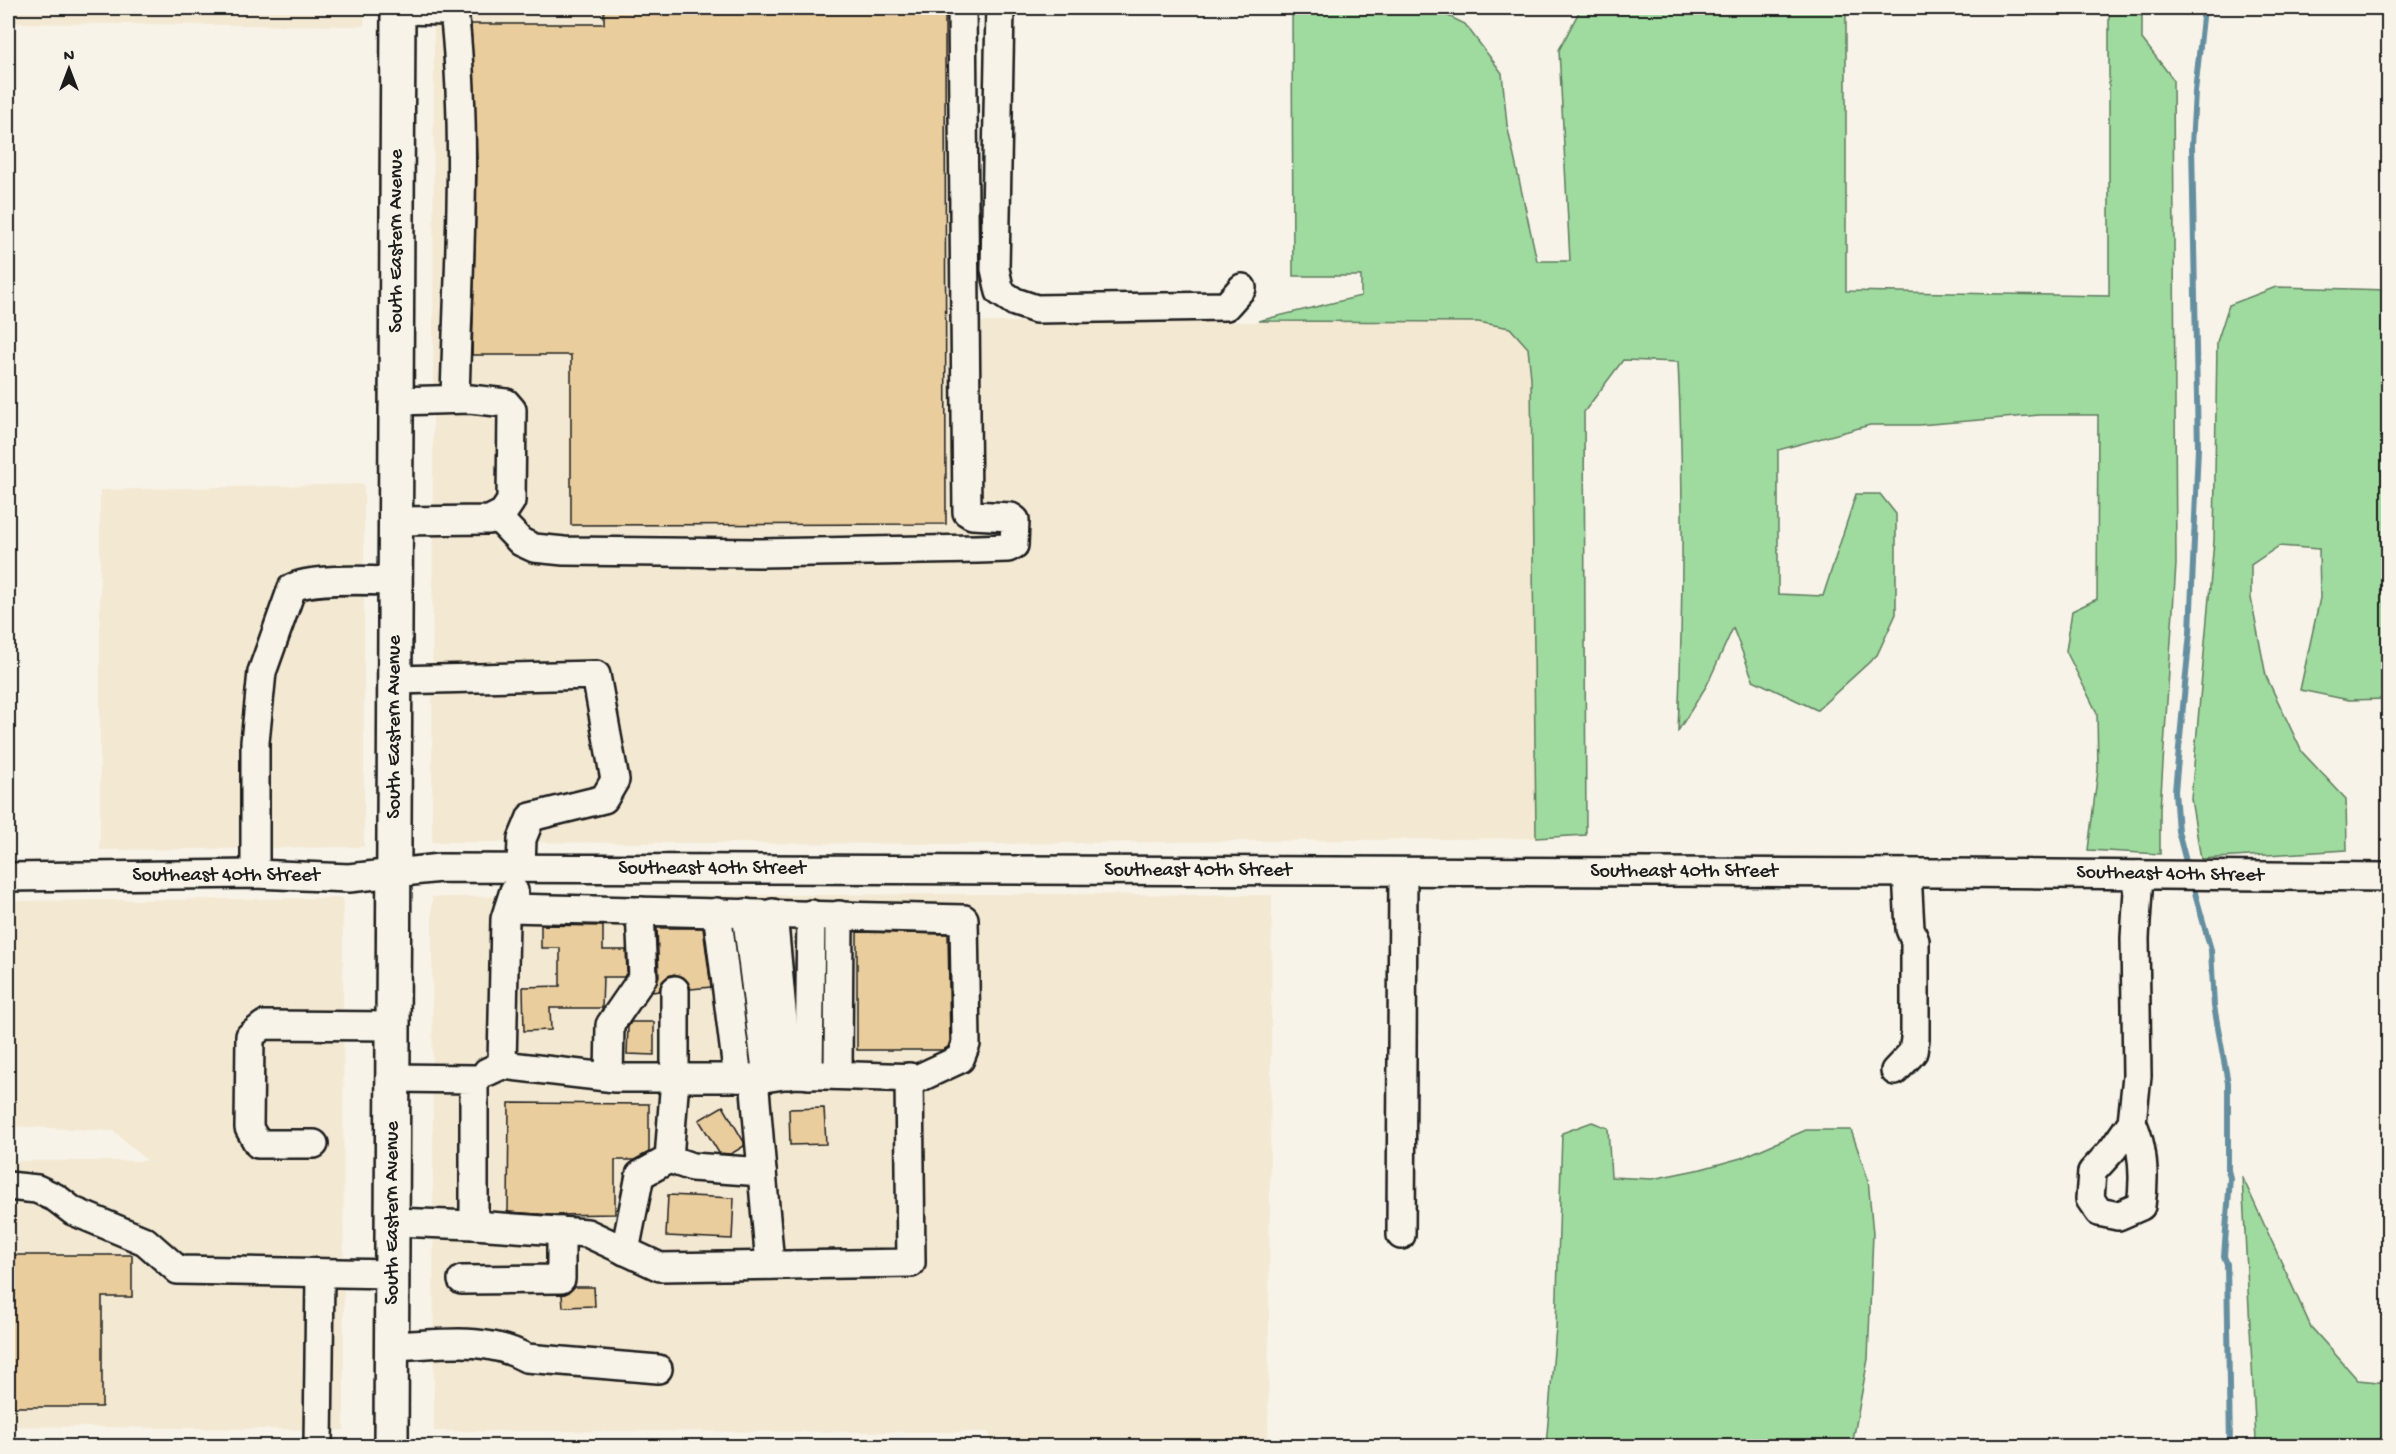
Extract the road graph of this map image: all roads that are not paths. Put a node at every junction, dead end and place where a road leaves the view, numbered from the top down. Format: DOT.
graph roads {
  1 [pos="962,8"];
  2 [pos="1000,8"];
  3 [pos="398,9"];
  4 [pos="454,11"];
  5 [pos="1242,288"];
  6 [pos="454,399"];
  7 [pos="396,401"];
  8 [pos="497,517"];
  9 [pos="396,521"];
  10 [pos="396,581"];
  11 [pos="395,680"];
  12 [pos="518,868"];
  13 [pos="1403,872"];
  14 [pos="393,873"];
  15 [pos="1907,873"];
  16 [pos="255,874"];
  17 [pos="2139,875"];
  18 [pos="8,877"];
  19 [pos="2388,877"];
  20 [pos="509,908"];
  21 [pos="640,911"];
  22 [pos="717,912"];
  23 [pos="746,913"];
  24 [pos="773,914"];
  25 [pos="811,914"];
  26 [pos="839,915"];
  27 [pos="675,990"];
  28 [pos="394,1026"];
  29 [pos="502,1065"];
  30 [pos="1895,1071"];
  31 [pos="771,1076"];
  32 [pos="838,1076"];
  33 [pos="609,1077"];
  34 [pos="909,1077"];
  35 [pos="394,1078"];
  36 [pos="675,1078"];
  37 [pos="474,1079"];
  38 [pos="2132,1122"];
  39 [pos="314,1144"];
  40 [pos="669,1159"];
  41 [pos="762,1172"];
  42 [pos="8,1186"];
  43 [pos="393,1221"];
  44 [pos="474,1225"];
  45 [pos="561,1231"];
  46 [pos="1401,1235"];
  47 [pos="625,1251"];
  48 [pos="770,1265"];
  49 [pos="320,1273"];
  50 [pos="392,1274"];
  51 [pos="462,1280"];
  52 [pos="392,1346"];
  53 [pos="658,1370"];
  54 [pos="318,1446"];
  55 [pos="391,1446"];
  1 -- 8 [label="street"];
  2 -- 5 [label="street"];
  3 -- 4 [label="street"];
  3 -- 7 [label="main road, South Eastern Avenue"];
  4 -- 6 [label="street"];
  6 -- 7 [label="street"];
  6 -- 8 [label="street"];
  7 -- 9 [label="main road, South Eastern Avenue"];
  8 -- 9 [label="street"];
  9 -- 10 [label="main road, South Eastern Avenue"];
  10 -- 11 [label="main road, South Eastern Avenue"];
  10 -- 16 [label="street"];
  11 -- 12 [label="street"];
  11 -- 14 [label="main road, South Eastern Avenue"];
  12 -- 13 [label="street, Southeast 40th Street"];
  12 -- 14 [label="street, Southeast 40th Street"];
  12 -- 20 [label="street"];
  13 -- 15 [label="street, Southeast 40th Street"];
  13 -- 46 [label="street"];
  14 -- 16 [label="street, Southeast 40th Street"];
  14 -- 28 [label="main road, South Eastern Avenue"];
  15 -- 17 [label="street, Southeast 40th Street"];
  15 -- 30 [label="street"];
  16 -- 18 [label="street, Southeast 40th Street"];
  17 -- 19 [label="street, Southeast 40th Street"];
  17 -- 38 [label="street"];
  20 -- 21 [label="street"];
  20 -- 29 [label="street"];
  21 -- 22 [label="street"];
  21 -- 33 [label="street"];
  22 -- 23 [label="street"];
  22 -- 31 [label="street"];
  23 -- 24 [label="street"];
  23 -- 31 [label="street"];
  24 -- 25 [label="street"];
  24 -- 31 [label="street"];
  25 -- 26 [label="street"];
  25 -- 31 [label="street"];
  26 -- 32 [label="street"];
  26 -- 34 [label="street"];
  27 -- 36 [label="street"];
  28 -- 35 [label="main road, South Eastern Avenue"];
  28 -- 39 [label="street"];
  29 -- 33 [label="street"];
  29 -- 37 [label="street"];
  31 -- 32 [label="street"];
  31 -- 36 [label="street"];
  31 -- 41 [label="street"];
  32 -- 34 [label="street"];
  33 -- 36 [label="street"];
  34 -- 48 [label="street"];
  35 -- 37 [label="street"];
  35 -- 43 [label="main road, South Eastern Avenue"];
  36 -- 40 [label="street"];
  37 -- 44 [label="street"];
  40 -- 41 [label="street"];
  40 -- 47 [label="street"];
  41 -- 48 [label="street"];
  42 -- 49 [label="street"];
  43 -- 44 [label="street"];
  43 -- 50 [label="main road, South Eastern Avenue"];
  44 -- 45 [label="street"];
  45 -- 47 [label="street"];
  45 -- 51 [label="street"];
  47 -- 48 [label="street"];
  49 -- 50 [label="street"];
  49 -- 54 [label="street"];
  50 -- 52 [label="main road, South Eastern Avenue"];
  52 -- 53 [label="street"];
  52 -- 55 [label="main road, South Eastern Avenue"];
}
